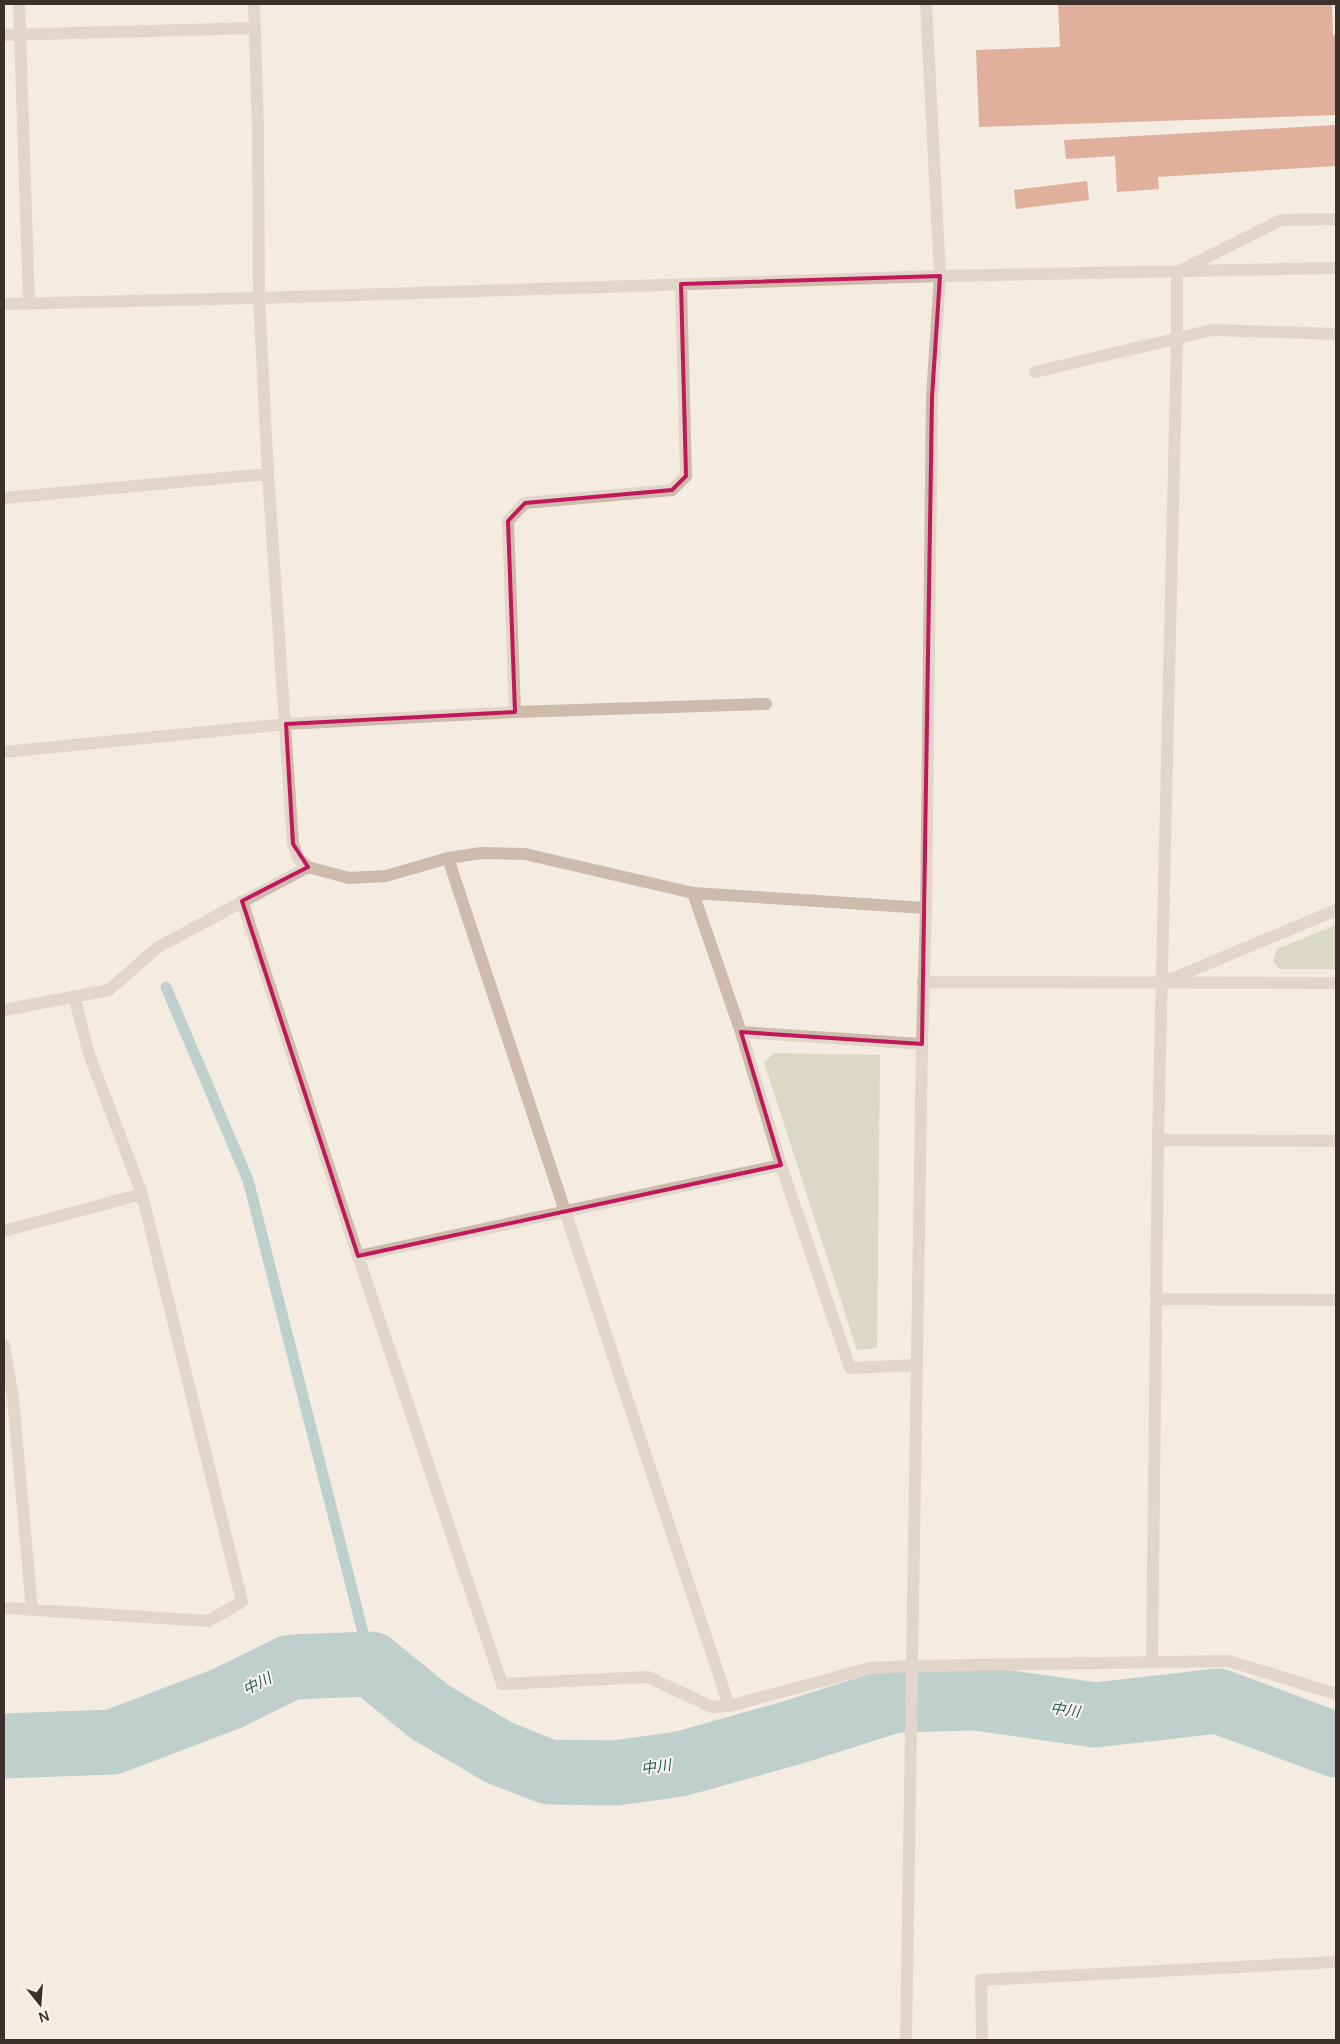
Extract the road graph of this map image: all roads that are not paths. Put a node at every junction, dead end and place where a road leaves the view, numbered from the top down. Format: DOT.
graph roads {
  1 [pos="19,4"];
  2 [pos="254,4"];
  3 [pos="926,4"];
  4 [pos="255,28"];
  5 [pos="20,34"];
  6 [pos="4,35"];
  7 [pos="1336,219"];
  8 [pos="1336,268"];
  9 [pos="1177,272"];
  10 [pos="940,276"];
  11 [pos="681,284"];
  12 [pos="259,298"];
  13 [pos="4,304"];
  14 [pos="29,304"];
  15 [pos="1336,334"];
  16 [pos="1177,339"];
  17 [pos="1035,372"];
  18 [pos="268,474"];
  19 [pos="4,498"];
  20 [pos="766,704"];
  21 [pos="515,712"];
  22 [pos="286,724"];
  23 [pos="4,752"];
  24 [pos="448,858"];
  25 [pos="308,867"];
  26 [pos="693,893"];
  27 [pos="242,901"];
  28 [pos="926,908"];
  29 [pos="1336,910"];
  30 [pos="923,982"];
  31 [pos="1162,983"];
  32 [pos="1336,983"];
  33 [pos="74,996"];
  34 [pos="4,1010"];
  35 [pos="741,1032"];
  36 [pos="922,1044"];
  37 [pos="1158,1140"];
  38 [pos="1336,1141"];
  39 [pos="781,1165"];
  40 [pos="142,1194"];
  41 [pos="566,1212"];
  42 [pos="4,1231"];
  43 [pos="358,1256"];
  44 [pos="1157,1299"];
  45 [pos="1336,1300"];
  46 [pos="4,1345"];
  47 [pos="917,1365"];
  48 [pos="4,1608"];
  49 [pos="32,1610"];
  50 [pos="1152,1662"];
  51 [pos="913,1666"];
  52 [pos="1336,1694"];
  53 [pos="729,1706"];
  54 [pos="1336,1962"];
  55 [pos="906,2040"];
  56 [pos="982,2040"];
  1 -- 5 [label="street"];
  2 -- 4 [label="street"];
  3 -- 10 [label="street"];
  4 -- 5 [label="street"];
  4 -- 12 [label="street"];
  5 -- 6 [label="street"];
  5 -- 14 [label="street"];
  7 -- 9 [label="street"];
  8 -- 9 [label="street"];
  9 -- 10 [label="street"];
  9 -- 16 [label="street"];
  10 -- 11 [label="street"];
  10 -- 28 [label="street"];
  11 -- 12 [label="street"];
  11 -- 21 [label="street"];
  12 -- 14 [label="street"];
  12 -- 18 [label="street"];
  13 -- 14 [label="street"];
  15 -- 16 [label="street"];
  16 -- 17 [label="street"];
  16 -- 31 [label="street"];
  18 -- 19 [label="street"];
  18 -- 22 [label="street"];
  20 -- 21 [label="street"];
  21 -- 22 [label="street"];
  22 -- 23 [label="street"];
  22 -- 25 [label="street"];
  24 -- 25 [label="street"];
  24 -- 26 [label="street"];
  24 -- 41 [label="street"];
  25 -- 27 [label="street"];
  26 -- 28 [label="street"];
  26 -- 35 [label="street"];
  27 -- 33 [label="street"];
  27 -- 43 [label="street"];
  28 -- 30 [label="street"];
  29 -- 31 [label="street"];
  30 -- 31 [label="street"];
  30 -- 36 [label="street"];
  31 -- 32 [label="street"];
  31 -- 37 [label="street"];
  33 -- 34 [label="street"];
  33 -- 40 [label="street"];
  35 -- 36 [label="street"];
  35 -- 39 [label="street"];
  36 -- 47 [label="street"];
  37 -- 38 [label="street"];
  37 -- 44 [label="street"];
  39 -- 41 [label="street"];
  39 -- 47 [label="street"];
  40 -- 42 [label="street"];
  40 -- 49 [label="street"];
  41 -- 43 [label="street"];
  41 -- 53 [label="street"];
  43 -- 53 [label="street"];
  44 -- 45 [label="street"];
  44 -- 50 [label="street"];
  46 -- 49 [label="street"];
  47 -- 51 [label="street"];
  48 -- 49 [label="street"];
  50 -- 51 [label="street"];
  50 -- 52 [label="street"];
  51 -- 53 [label="street"];
  51 -- 55 [label="street"];
  54 -- 56 [label="street"];
}
